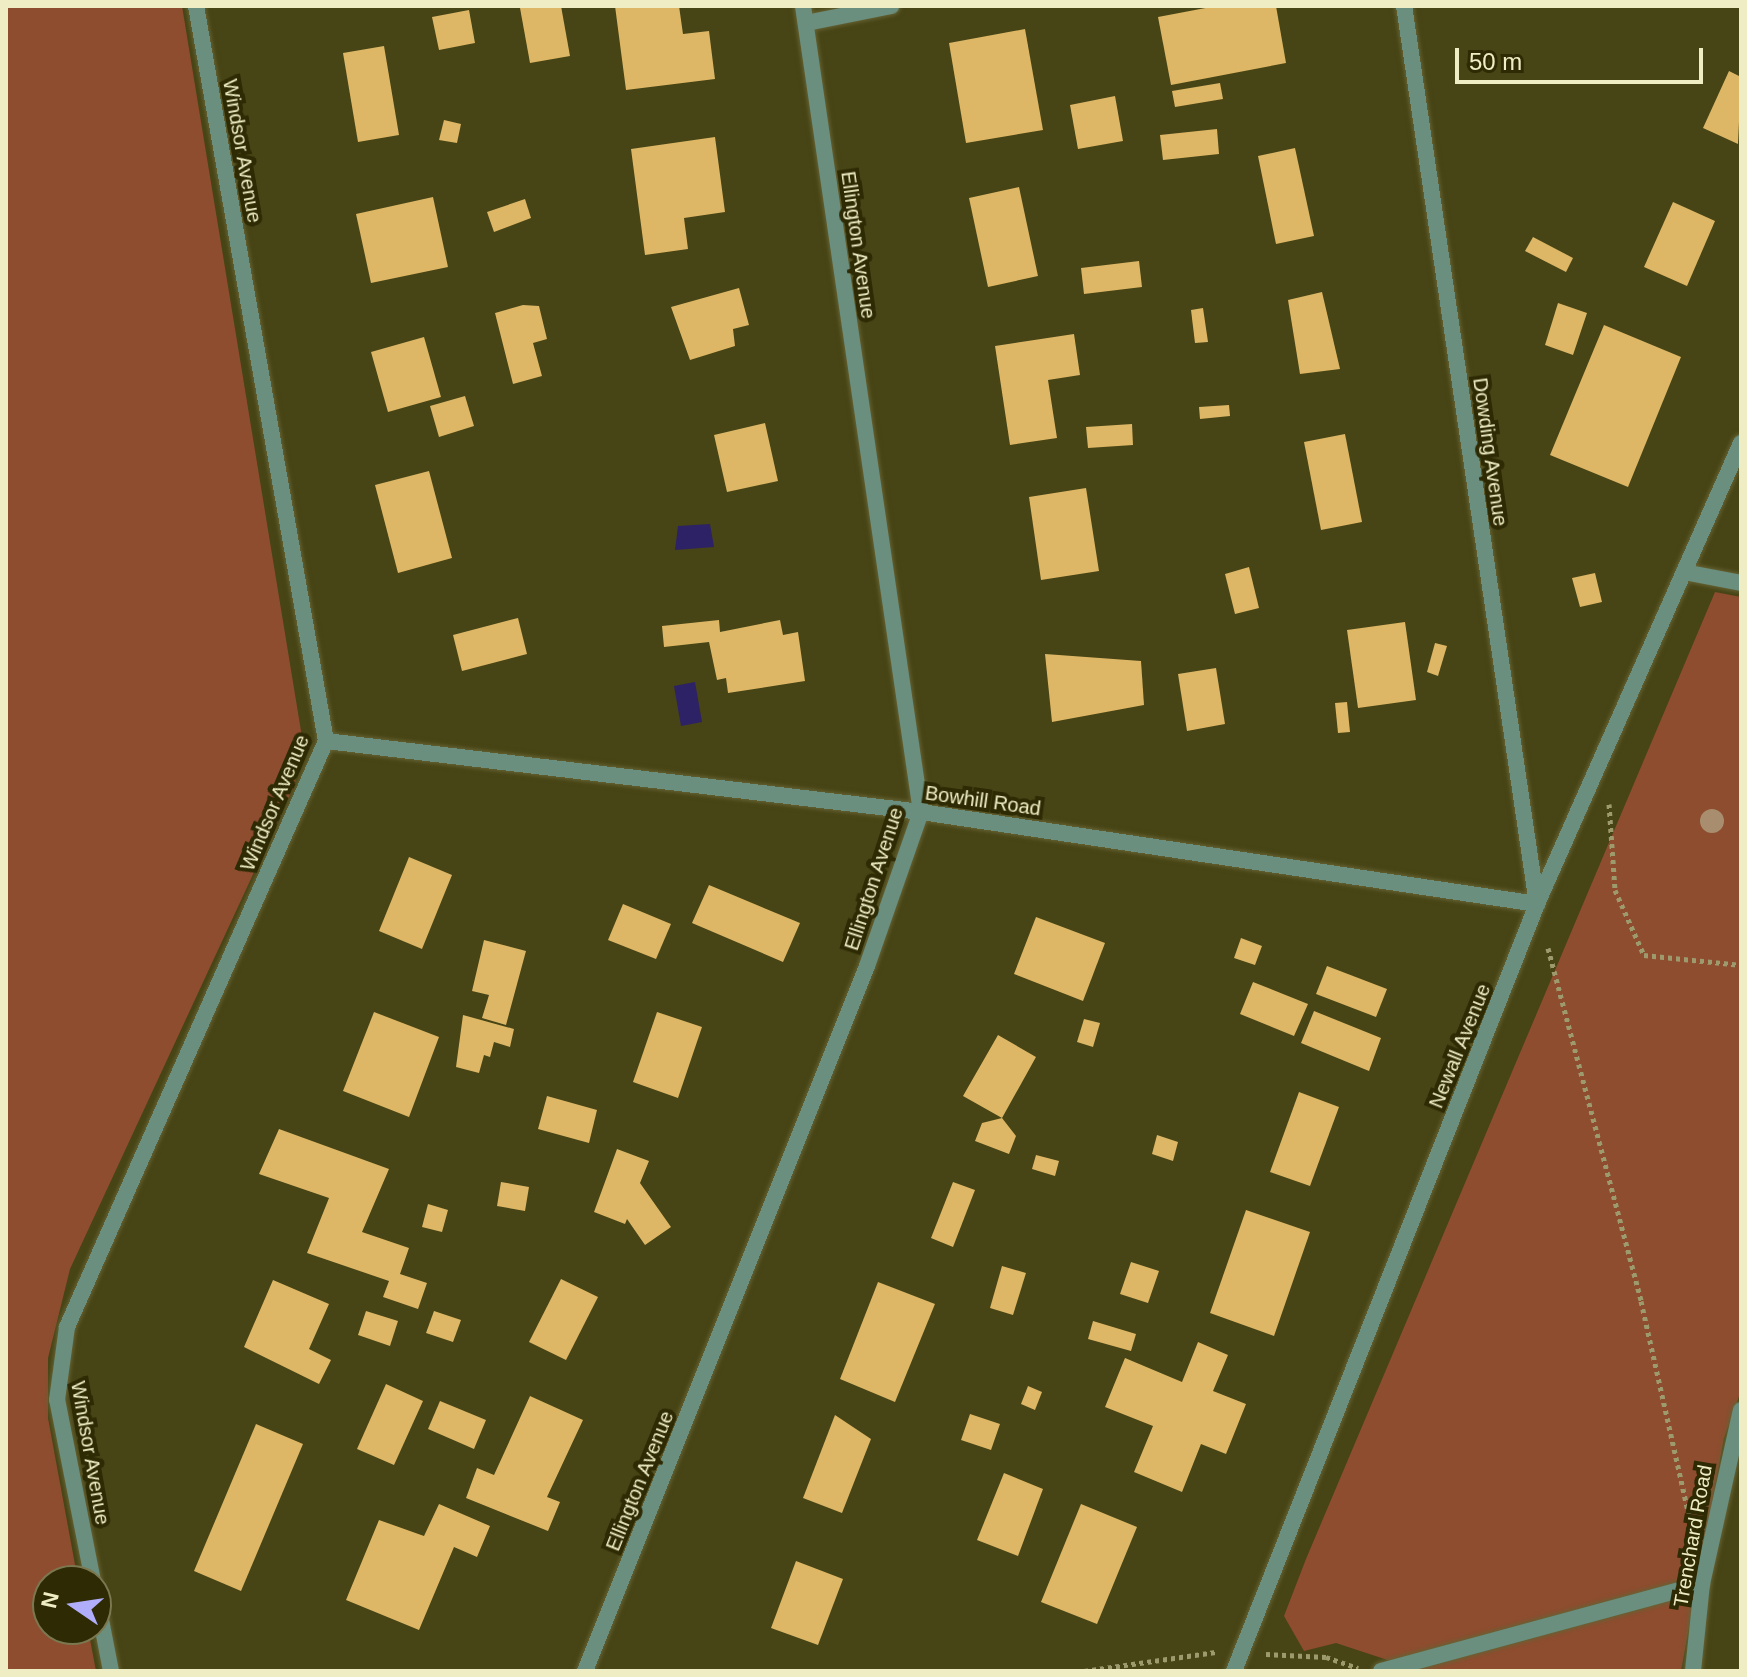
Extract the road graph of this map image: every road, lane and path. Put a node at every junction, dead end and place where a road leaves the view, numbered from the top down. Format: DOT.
graph roads {
  1 [pos="196,6"];
  2 [pos="891,6"];
  3 [pos="1404,6"];
  4 [pos="804,14"];
  5 [pos="1741,443"];
  6 [pos="1684,572"];
  7 [pos="1741,583"];
  8 [pos="326,741"];
  9 [pos="1608,798"];
  10 [pos="921,812"];
  11 [pos="1537,904"];
  12 [pos="1741,965"];
  13 [pos="1741,1410"];
  14 [pos="1689,1534"];
  15 [pos="90,1565"];
  16 [pos="1702,1584"];
  17 [pos="106,1645"];
  18 [pos="111,1671"];
  19 [pos="585,1671"];
  20 [pos="1234,1671"];
  21 [pos="1381,1671"];
  22 [pos="1693,1671"];
  1 -- 8 [label="street, Windsor Avenue"];
  2 -- 4 [label="street"];
  3 -- 11 [label="street, Dowding Avenue"];
  4 -- 10 [label="street, Ellington Avenue"];
  5 -- 6 [label="street, Newall Avenue"];
  6 -- 7 [label="street"];
  6 -- 11 [label="street, Newall Avenue"];
  8 -- 10 [label="street, Bowhill Road"];
  8 -- 15 [label="street, Windsor Avenue"];
  9 -- 12 [label="path"];
  10 -- 11 [label="street, Bowhill Road"];
  10 -- 19 [label="street, Ellington Avenue"];
  11 -- 14 [label="path"];
  11 -- 20 [label="street, Newall Avenue"];
  13 -- 16 [label="street, Trenchard Road"];
  16 -- 21 [label="street"];
  16 -- 22 [label="street, Trenchard Road"];
  17 -- 18 [label="street"];
}
